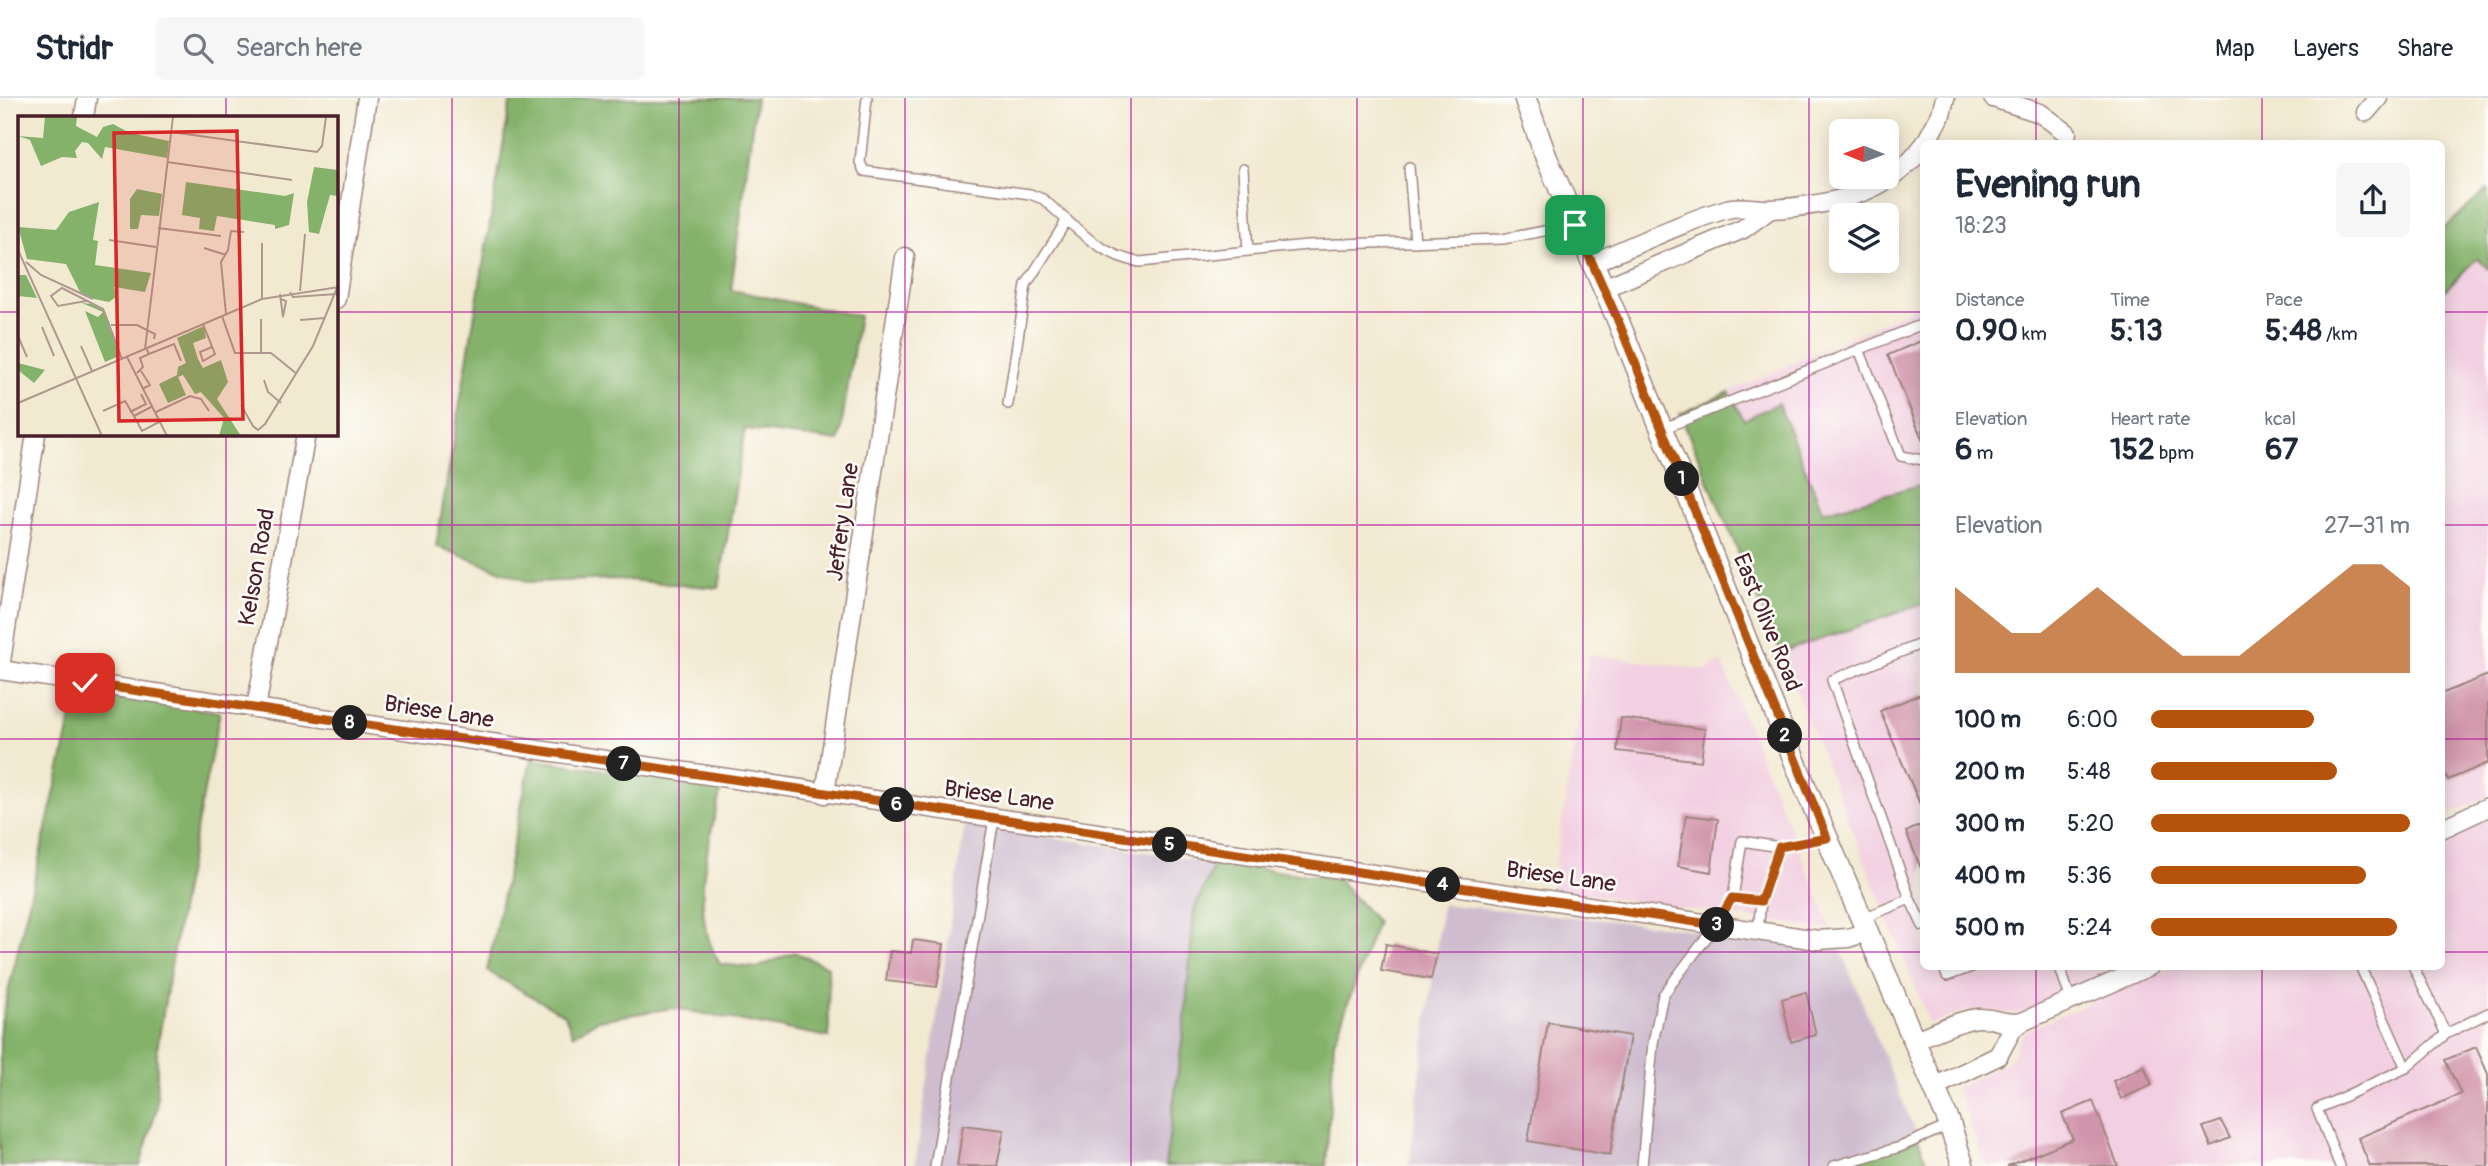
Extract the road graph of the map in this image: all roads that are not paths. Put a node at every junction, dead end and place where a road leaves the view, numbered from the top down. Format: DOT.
graph roads {
  1 [pos="87,98"];
  2 [pos="367,98"];
  3 [pos="867,98"];
  4 [pos="1525,98"];
  5 [pos="1945,98"];
  6 [pos="1993,98"];
  7 [pos="84,116"];
  8 [pos="2067,133"];
  9 [pos="1927,140"];
  10 [pos="1920,150"];
  11 [pos="1409,167"];
  12 [pos="1243,169"];
  13 [pos="1769,210"];
  14 [pos="1068,220"];
  15 [pos="1575,225"];
  16 [pos="1415,242"];
  17 [pos="1248,251"];
  18 [pos="905,257"];
  19 [pos="1592,263"];
  20 [pos="338,286"];
  21 [pos="1604,288"];
  22 [pos="1920,325"];
  23 [pos="1859,349"];
  24 [pos="1008,404"];
  25 [pos="1662,429"];
  26 [pos="36,436"];
  27 [pos="306,436"];
  28 [pos="1920,459"];
  29 [pos="1920,644"];
  30 [pos="0,669"];
  31 [pos="256,708"];
  32 [pos="825,794"];
  33 [pos="2488,807"];
  34 [pos="993,819"];
  35 [pos="2445,827"];
  36 [pos="1827,838"];
  37 [pos="1779,847"];
  38 [pos="1738,865"];
  39 [pos="1749,866"];
  40 [pos="1732,898"];
  41 [pos="1910,899"];
  42 [pos="1761,901"];
  43 [pos="1920,920"];
  44 [pos="1716,925"];
  45 [pos="1864,925"];
  46 [pos="1758,931"];
  47 [pos="1945,970"];
  48 [pos="1962,970"];
  49 [pos="2060,970"];
  50 [pos="2141,970"];
  51 [pos="2362,970"];
  52 [pos="2415,970"];
  53 [pos="2071,1000"];
  54 [pos="2488,1013"];
  55 [pos="2022,1022"];
  56 [pos="2446,1034"];
  57 [pos="1915,1040"];
  58 [pos="2406,1068"];
  59 [pos="1934,1087"];
  60 [pos="1950,1125"];
  61 [pos="934,1166"];
  62 [pos="1642,1166"];
  63 [pos="1834,1166"];
  64 [pos="1963,1166"];
  65 [pos="2340,1166"];
  1 -- 7 [label="street"];
  2 -- 20 [label="street"];
  3 -- 14 [label="lane"];
  4 -- 15 [label="street, East Olive Road"];
  5 -- 9 [label="street"];
  6 -- 8 [label="street"];
  10 -- 13 [label="street"];
  11 -- 16 [label="lane"];
  12 -- 17 [label="lane"];
  13 -- 19 [label="street"];
  13 -- 21 [label="street"];
  14 -- 17 [label="lane"];
  14 -- 24 [label="lane"];
  15 -- 16 [label="lane"];
  15 -- 19 [label="street, East Olive Road"];
  16 -- 17 [label="lane"];
  18 -- 32 [label="street, Jeffery Lane"];
  19 -- 21 [label="street, East Olive Road"];
  21 -- 25 [label="street, East Olive Road"];
  22 -- 23 [label="lane"];
  23 -- 25 [label="lane"];
  23 -- 28 [label="lane"];
  25 -- 36 [label="street, East Olive Road"];
  26 -- 30 [label="street"];
  27 -- 31 [label="street, Kelson Road"];
  29 -- 41 [label="lane"];
  30 -- 31 [label="street, Briese Lane"];
  31 -- 32 [label="street, Briese Lane"];
  32 -- 34 [label="street, Briese Lane"];
  33 -- 35 [label="street"];
  34 -- 44 [label="street, Briese Lane"];
  34 -- 61 [label="lane"];
  36 -- 37 [label="lane"];
  36 -- 45 [label="street, East Olive Road"];
  37 -- 38 [label="lane"];
  37 -- 42 [label="lane"];
  38 -- 39 [label="lane"];
  38 -- 40 [label="lane"];
  40 -- 42 [label="lane"];
  40 -- 44 [label="lane"];
  41 -- 43 [label="lane"];
  41 -- 45 [label="lane"];
  42 -- 46 [label="lane"];
  44 -- 46 [label="street, Briese Lane"];
  44 -- 62 [label="lane"];
  45 -- 46 [label="street, Briese Lane"];
  45 -- 57 [label="street, East Olive Road"];
  47 -- 48 [label="lane"];
  49 -- 53 [label="lane"];
  50 -- 53 [label="street"];
  51 -- 58 [label="lane"];
  52 -- 56 [label="lane"];
  53 -- 55 [label="street"];
  54 -- 56 [label="lane"];
  55 -- 57 [label="street"];
  55 -- 59 [label="street"];
  56 -- 58 [label="lane"];
  57 -- 59 [label="street, East Olive Road"];
  58 -- 65 [label="lane"];
  59 -- 60 [label="street, East Olive Road"];
  60 -- 63 [label="lane"];
  60 -- 64 [label="street, East Olive Road"];
}
